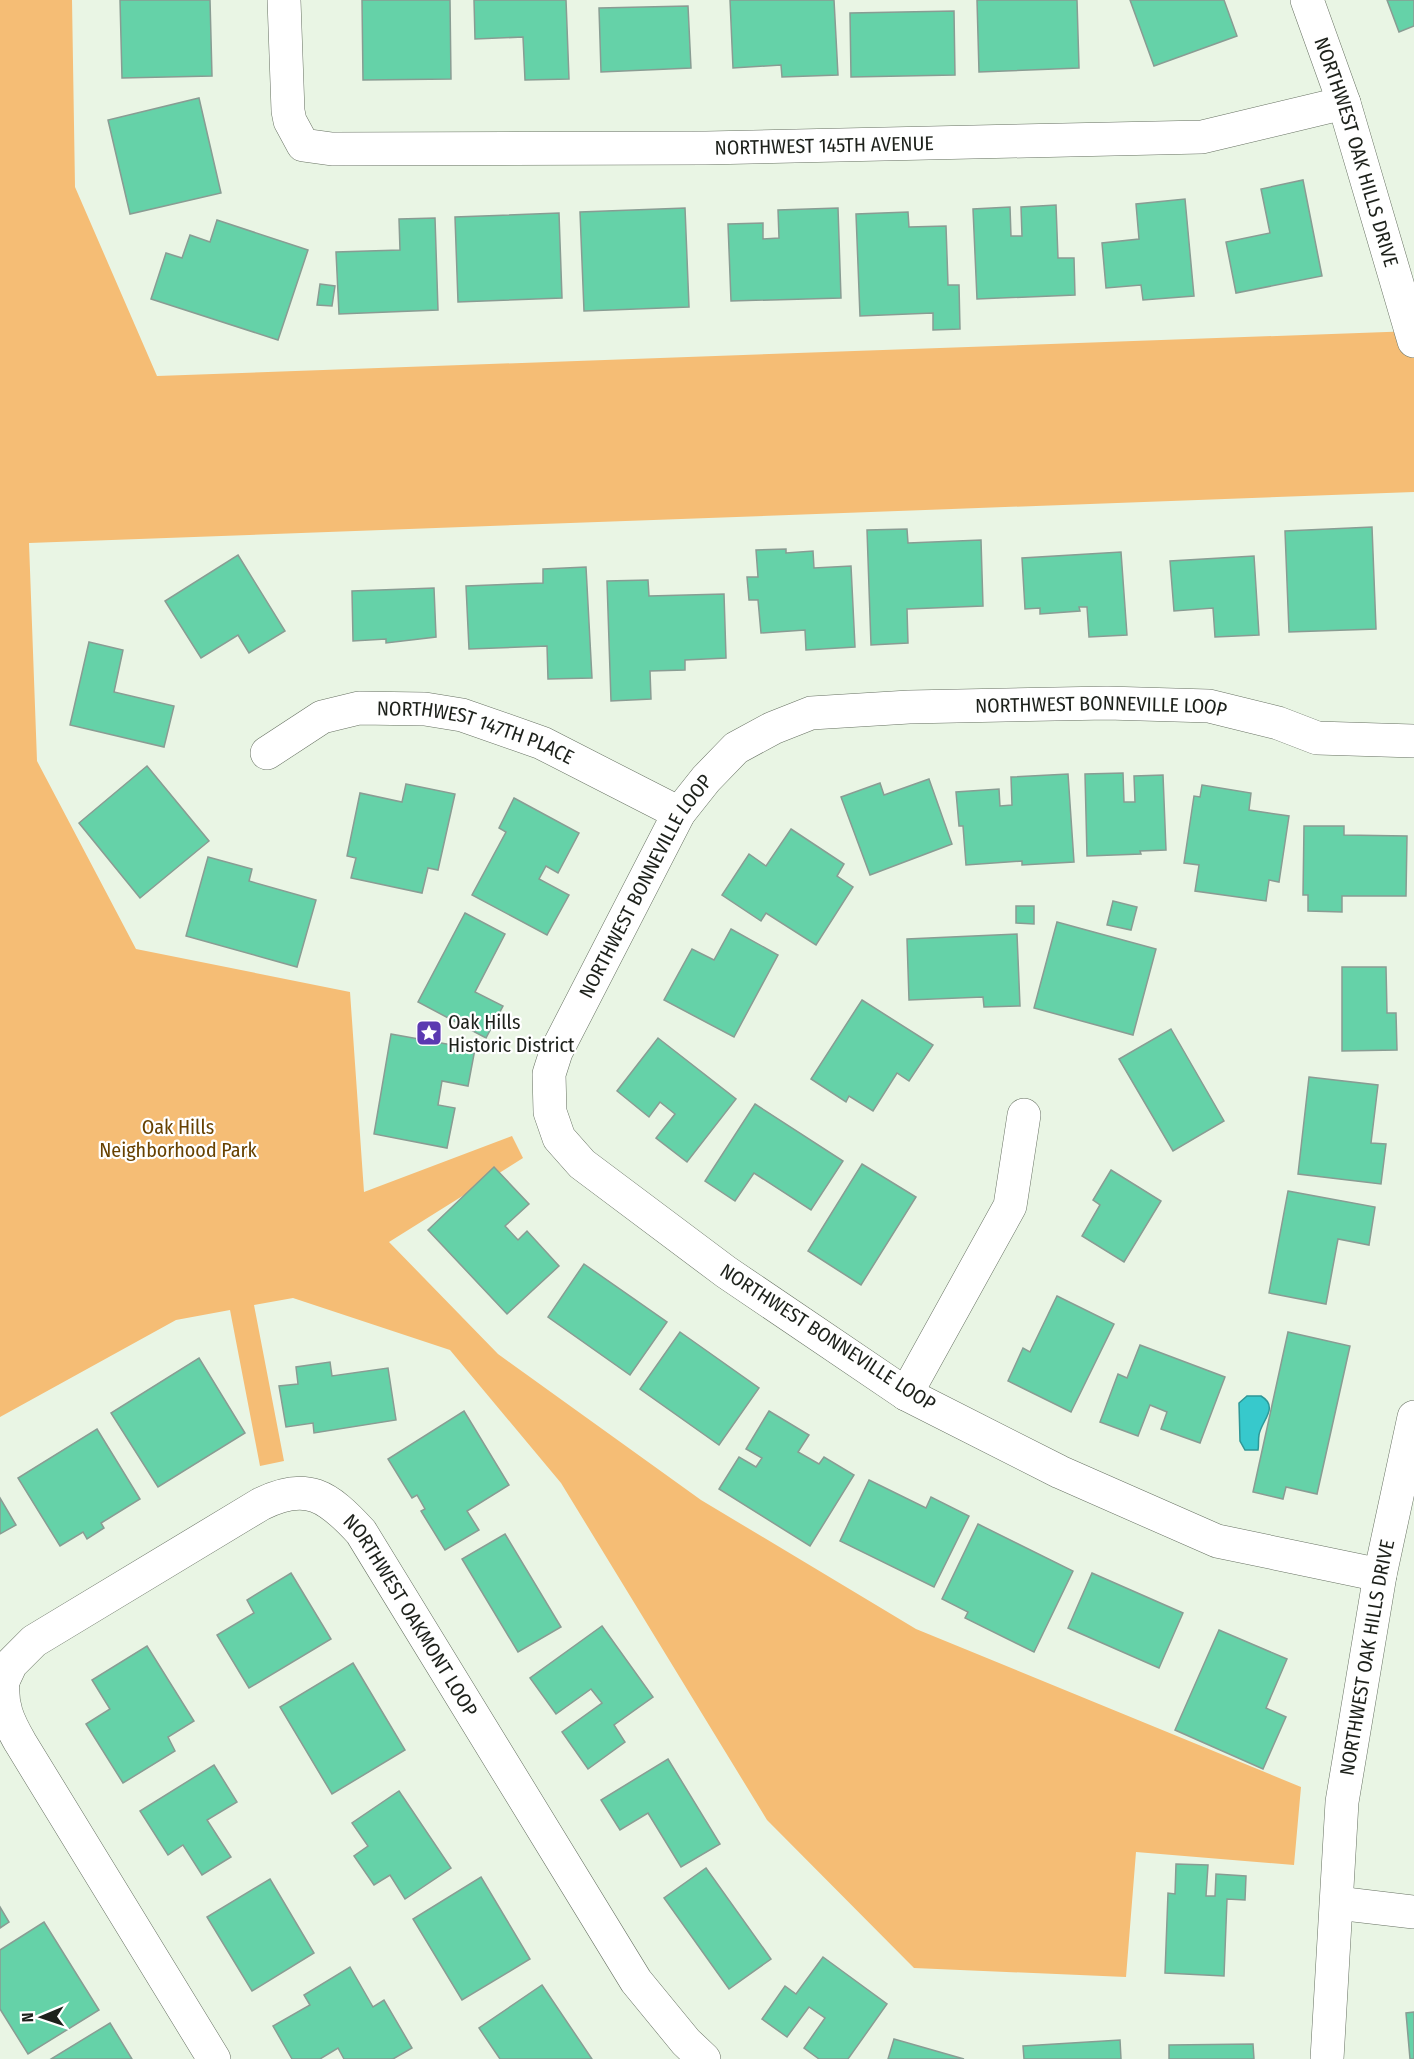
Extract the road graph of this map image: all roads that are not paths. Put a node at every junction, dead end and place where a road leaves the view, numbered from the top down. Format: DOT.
graph roads {
  1 [pos="284,0"];
  2 [pos="1307,0"];
  3 [pos="1344,103"];
  4 [pos="1414,341"];
  5 [pos="1414,741"];
  6 [pos="267,753"];
  7 [pos="679,813"];
  8 [pos="1024,1114"];
  9 [pos="906,1394"];
  10 [pos="1414,1417"];
  11 [pos="1380,1575"];
  12 [pos="1,1681"];
  13 [pos="1337,1902"];
  14 [pos="1414,1912"];
  15 [pos="214,2059"];
  16 [pos="704,2059"];
  17 [pos="1327,2059"];
  1 -- 3 [label="street, NORTHWEST 145TH AVENUE"];
  2 -- 3 [label="street, NORTHWEST OAK HILLS DRIVE"];
  3 -- 4 [label="street, NORTHWEST OAK HILLS DRIVE"];
  5 -- 7 [label="street, NORTHWEST BONNEVILLE LOOP"];
  6 -- 7 [label="street, NORTHWEST 147TH PLACE"];
  7 -- 9 [label="street, NORTHWEST BONNEVILLE LOOP"];
  8 -- 9 [label="street"];
  9 -- 11 [label="street, NORTHWEST BONNEVILLE LOOP"];
  10 -- 11 [label="street, NORTHWEST OAK HILLS DRIVE"];
  11 -- 13 [label="street, NORTHWEST OAK HILLS DRIVE"];
  12 -- 15 [label="street, NORTHWEST OAKMONT LOOP"];
  12 -- 16 [label="street, NORTHWEST OAKMONT LOOP"];
  13 -- 14 [label="street"];
  13 -- 17 [label="street, NORTHWEST OAK HILLS DRIVE"];
}
